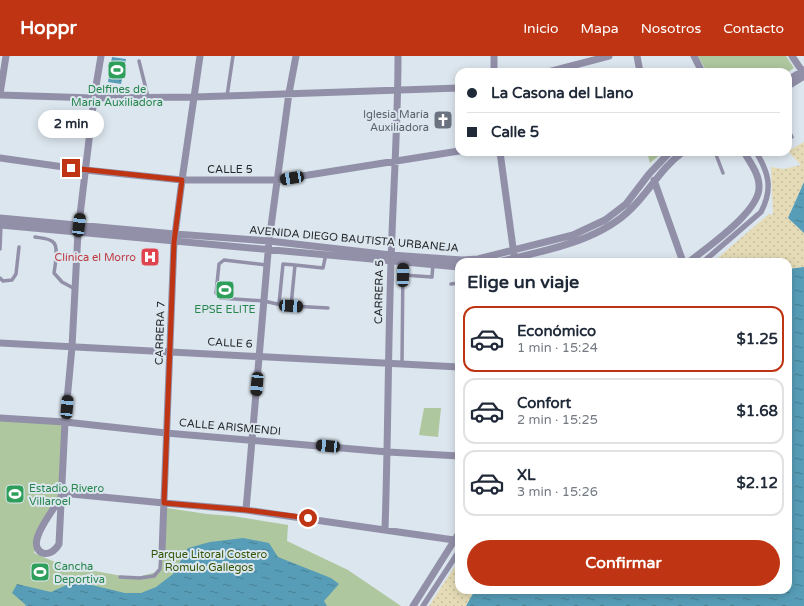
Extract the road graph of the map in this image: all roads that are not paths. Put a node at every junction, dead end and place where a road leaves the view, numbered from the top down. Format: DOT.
graph roads {
  1 [pos="6,56"];
  2 [pos="101,56"];
  3 [pos="200,56"];
  4 [pos="233,56"];
  5 [pos="296,56"];
  6 [pos="398,56"];
  7 [pos="494,56"];
  8 [pos="609,56"];
  9 [pos="637,56"];
  10 [pos="694,56"];
  11 [pos="792,56"];
  12 [pos="139,61"];
  13 [pos="494,68"];
  14 [pos="563,68"];
  15 [pos="639,68"];
  16 [pos="700,68"];
  17 [pos="803,73"];
  18 [pos="792,78"];
  19 [pos="792,83"];
  20 [pos="455,88"];
  21 [pos="398,90"];
  22 [pos="289,93"];
  23 [pos="0,95"];
  24 [pos="227,96"];
  25 [pos="194,97"];
  26 [pos="94,98"];
  27 [pos="148,98"];
  28 [pos="455,152"];
  29 [pos="501,156"];
  30 [pos="666,156"];
  31 [pos="678,156"];
  32 [pos="717,156"];
  33 [pos="746,156"];
  34 [pos="759,156"];
  35 [pos="0,158"];
  36 [pos="395,161"];
  37 [pos="85,170"];
  38 [pos="724,173"];
  39 [pos="182,180"];
  40 [pos="277,180"];
  41 [pos="654,180"];
  42 [pos="0,218"];
  43 [pos="1,225"];
  44 [pos="78,229"];
  45 [pos="35,237"];
  46 [pos="175,238"];
  47 [pos="269,245"];
  48 [pos="19,247"];
  49 [pos="0,249"];
  50 [pos="326,254"];
  51 [pos="514,257"];
  52 [pos="391,258"];
  53 [pos="496,258"];
  54 [pos="682,258"];
  55 [pos="694,258"];
  56 [pos="708,258"];
  57 [pos="455,260"];
  58 [pos="403,262"];
  59 [pos="433,264"];
  60 [pos="267,265"];
  61 [pos="295,265"];
  62 [pos="455,266"];
  63 [pos="403,275"];
  64 [pos="0,278"];
  65 [pos="452,284"];
  66 [pos="455,284"];
  67 [pos="75,289"];
  68 [pos="264,302"];
  69 [pos="279,304"];
  70 [pos="291,306"];
  71 [pos="328,308"];
  72 [pos="0,343"];
  73 [pos="72,346"];
  74 [pos="170,352"];
  75 [pos="259,356"];
  76 [pos="389,363"];
  77 [pos="402,363"];
  78 [pos="455,367"];
  79 [pos="0,418"];
  80 [pos="65,422"];
  81 [pos="166,433"];
  82 [pos="252,440"];
  83 [pos="388,452"];
  84 [pos="455,456"];
  85 [pos="61,496"];
  86 [pos="164,503"];
  87 [pos="246,510"];
  88 [pos="385,529"];
  89 [pos="454,540"];
  90 [pos="162,552"];
  91 [pos="455,557"];
  92 [pos="120,577"];
  93 [pos="413,606"];
  94 [pos="423,606"];
  1 -- 23 [label="street"];
  2 -- 26 [label="street"];
  3 -- 25 [label="street, CARRERA 7"];
  4 -- 24 [label="lane"];
  5 -- 22 [label="street"];
  6 -- 21 [label="street, CARRERA 5"];
  7 -- 13 [label="street"];
  8 -- 14 [label="street"];
  9 -- 15 [label="street"];
  10 -- 16 [label="street"];
  11 -- 17 [label="street"];
  12 -- 27 [label="lane"];
  17 -- 18 [label="street"];
  17 -- 19 [label="street"];
  20 -- 21 [label="street"];
  21 -- 22 [label="street"];
  21 -- 36 [label="street, CARRERA 5"];
  22 -- 24 [label="street"];
  22 -- 40 [label="street"];
  23 -- 26 [label="street"];
  24 -- 25 [label="street"];
  25 -- 27 [label="street"];
  25 -- 39 [label="street, CARRERA 7"];
  26 -- 27 [label="street"];
  26 -- 37 [label="street"];
  28 -- 36 [label="street, CALLE 5"];
  29 -- 51 [label="street"];
  30 -- 51 [label="street, AVENIDA DIEGO BAUTISTA URBANEJA"];
  31 -- 41 [label="street, AVENIDA DIEGO BAUTISTA URBANEJA"];
  32 -- 38 [label="lane"];
  33 -- 55 [label="street"];
  34 -- 56 [label="street"];
  35 -- 37 [label="street, CALLE 5"];
  36 -- 40 [label="street, CALLE 5"];
  36 -- 52 [label="street, CARRERA 5"];
  37 -- 39 [label="street, CALLE 5"];
  37 -- 44 [label="street"];
  39 -- 40 [label="street, CALLE 5"];
  39 -- 46 [label="street, CARRERA 7"];
  40 -- 47 [label="street"];
  41 -- 51 [label="street, AVENIDA DIEGO BAUTISTA URBANEJA"];
  41 -- 54 [label="street"];
  42 -- 44 [label="street, AVENIDA DIEGO BAUTISTA URBANEJA"];
  43 -- 44 [label="street, AVENIDA DIEGO BAUTISTA URBANEJA"];
  43 -- 49 [label="lane"];
  44 -- 46 [label="street, AVENIDA DIEGO BAUTISTA URBANEJA"];
  44 -- 67 [label="street"];
  45 -- 67 [label="lane"];
  46 -- 47 [label="street, AVENIDA DIEGO BAUTISTA URBANEJA"];
  46 -- 74 [label="street, CARRERA 7"];
  47 -- 50 [label="street, AVENIDA DIEGO BAUTISTA URBANEJA"];
  47 -- 52 [label="street, AVENIDA DIEGO BAUTISTA URBANEJA"];
  47 -- 60 [label="street"];
  48 -- 64 [label="lane"];
  50 -- 52 [label="street, AVENIDA DIEGO BAUTISTA URBANEJA"];
  50 -- 61 [label="lane"];
  51 -- 53 [label="street, AVENIDA DIEGO BAUTISTA URBANEJA"];
  52 -- 57 [label="street, AVENIDA DIEGO BAUTISTA URBANEJA"];
  52 -- 58 [label="street, AVENIDA DIEGO BAUTISTA URBANEJA"];
  52 -- 76 [label="street, CARRERA 5"];
  58 -- 59 [label="street, AVENIDA DIEGO BAUTISTA URBANEJA"];
  58 -- 63 [label="lane"];
  59 -- 62 [label="street, AVENIDA DIEGO BAUTISTA URBANEJA"];
  59 -- 63 [label="lane"];
  60 -- 68 [label="street"];
  60 -- 68 [label="lane"];
  61 -- 69 [label="lane"];
  61 -- 70 [label="lane"];
  63 -- 77 [label="lane"];
  65 -- 66 [label="lane"];
  67 -- 73 [label="street"];
  68 -- 69 [label="lane"];
  68 -- 75 [label="street"];
  69 -- 70 [label="lane"];
  70 -- 71 [label="lane"];
  72 -- 73 [label="street, CALLE 6"];
  73 -- 74 [label="street, CALLE 6"];
  73 -- 80 [label="street"];
  74 -- 75 [label="street, CALLE 6"];
  74 -- 81 [label="street, CARRERA 7"];
  75 -- 76 [label="street, CALLE 6"];
  75 -- 82 [label="street"];
  76 -- 77 [label="street, CALLE 6"];
  76 -- 83 [label="street, CARRERA 5"];
  77 -- 78 [label="street, CALLE 6"];
  79 -- 80 [label="street, CALLE ARISMENDI"];
  80 -- 81 [label="street, CALLE ARISMENDI"];
  80 -- 85 [label="street"];
  81 -- 82 [label="street, CALLE ARISMENDI"];
  81 -- 86 [label="street, CARRERA 7"];
  82 -- 83 [label="street, CALLE ARISMENDI"];
  82 -- 87 [label="street"];
  83 -- 84 [label="street, CALLE ARISMENDI"];
  83 -- 88 [label="street, CARRERA 5"];
  85 -- 85 [label="street"];
  85 -- 86 [label="street"];
  86 -- 87 [label="street"];
  86 -- 90 [label="street, CARRERA 7"];
  87 -- 88 [label="street"];
  88 -- 89 [label="street"];
  89 -- 93 [label="street"];
  90 -- 92 [label="lane, CARRERA 7"];
  91 -- 94 [label="street"];
}
